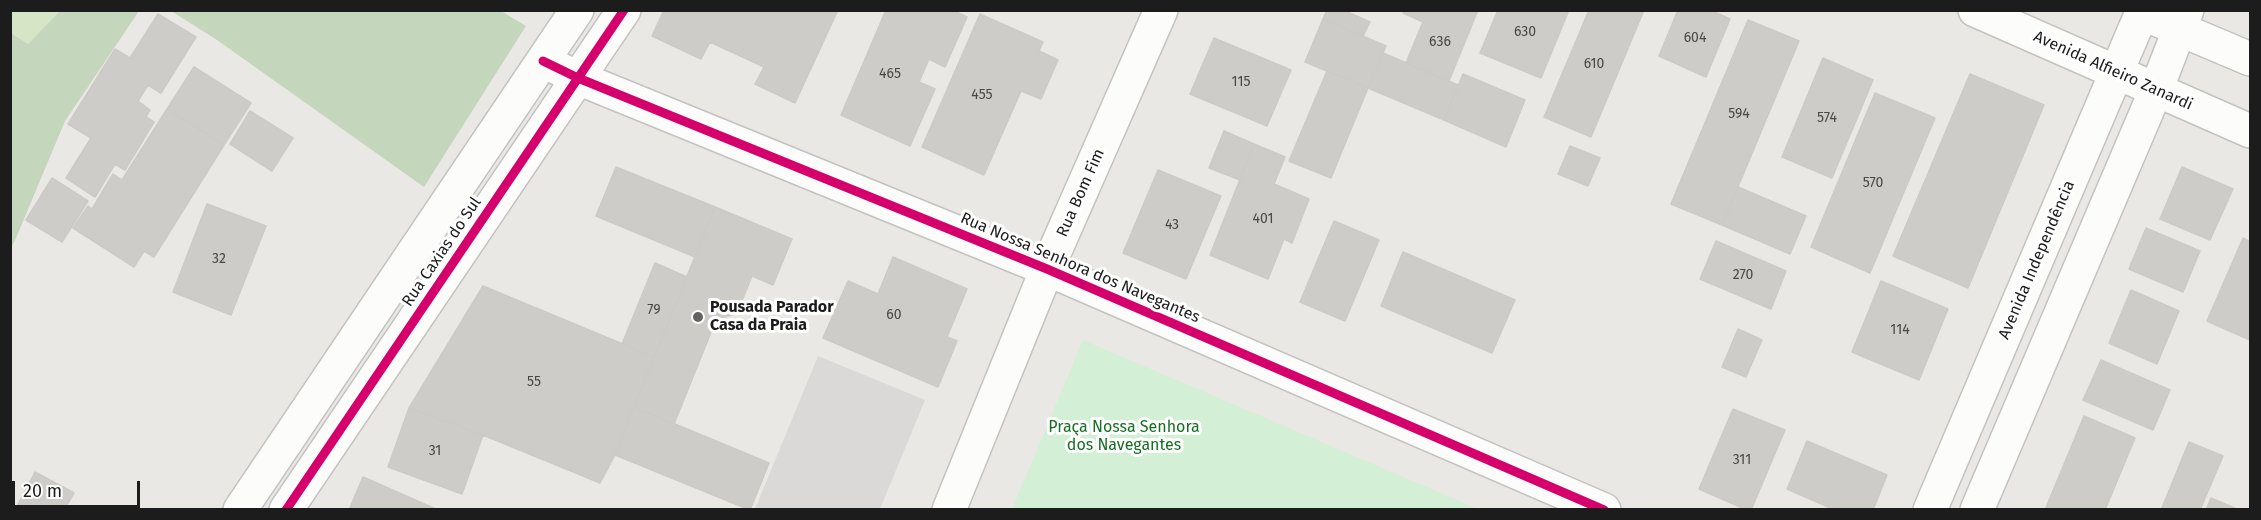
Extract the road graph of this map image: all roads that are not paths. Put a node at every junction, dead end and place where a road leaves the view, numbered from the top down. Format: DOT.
graph roads {
  1 [pos="577,10"];
  2 [pos="624,10"];
  3 [pos="1161,10"];
  4 [pos="1975,10"];
  5 [pos="2141,11"];
  6 [pos="2183,20"];
  7 [pos="2250,59"];
  8 [pos="543,61"];
  9 [pos="2118,72"];
  10 [pos="578,78"];
  11 [pos="2156,90"];
  12 [pos="2250,131"];
  13 [pos="1047,269"];
  14 [pos="240,510"];
  15 [pos="286,510"];
  16 [pos="949,510"];
  17 [pos="1604,510"];
  18 [pos="1930,510"];
  19 [pos="1977,510"];
  1 -- 8 [label="street, Rua Caxias do Sul"];
  2 -- 10 [label="street, Rua Caxias do Sul"];
  3 -- 13 [label="street, Rua Bom Fim"];
  4 -- 9 [label="street, Avenida Alfieiro Zanardi"];
  5 -- 6 [label="street"];
  5 -- 9 [label="street, Avenida Independência"];
  6 -- 7 [label="street"];
  6 -- 11 [label="street"];
  8 -- 10 [label="street, Rua Nossa Senhora dos Navegantes"];
  8 -- 14 [label="street, Rua Caxias do Sul"];
  9 -- 11 [label="street, Avenida Alfieiro Zanardi"];
  9 -- 18 [label="street, Avenida Independência"];
  10 -- 13 [label="street, Rua Nossa Senhora dos Navegantes"];
  10 -- 15 [label="street, Rua Caxias do Sul"];
  11 -- 12 [label="street, Avenida Alfieiro Zanardi"];
  11 -- 19 [label="street"];
  13 -- 16 [label="street, Rua Bom Fim"];
  13 -- 17 [label="street, Rua Nossa Senhora dos Navegantes"];
}
